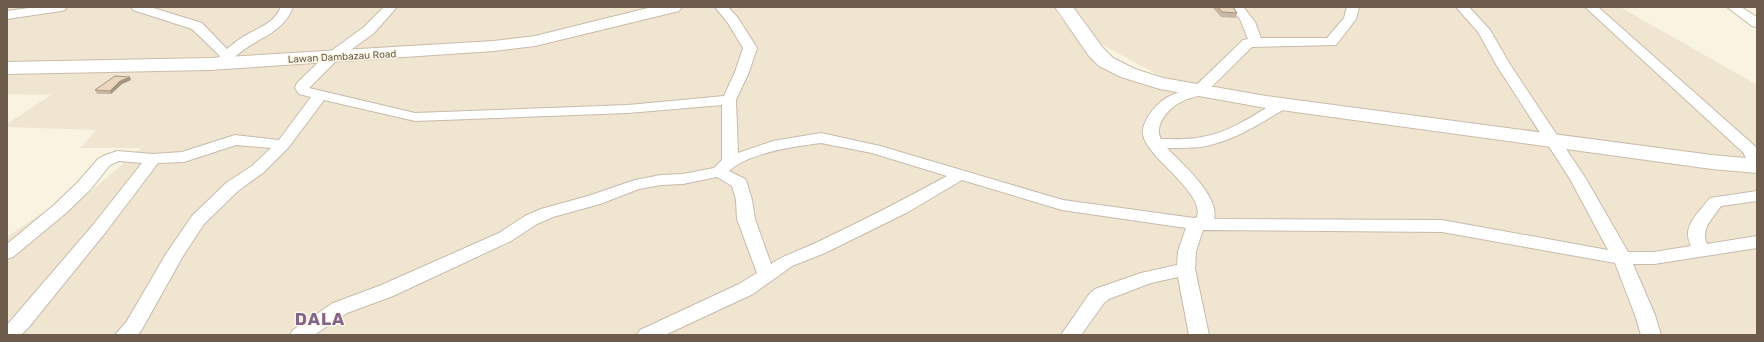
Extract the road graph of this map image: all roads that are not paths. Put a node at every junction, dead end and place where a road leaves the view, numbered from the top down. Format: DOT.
graph roads {
  1 [pos="61,7"];
  2 [pos="137,7"];
  3 [pos="287,7"];
  4 [pos="391,7"];
  5 [pos="673,7"];
  6 [pos="721,7"];
  7 [pos="1064,7"];
  8 [pos="1234,7"];
  9 [pos="1353,7"];
  10 [pos="1462,7"];
  11 [pos="1591,7"];
  12 [pos="1732,7"];
  13 [pos="44,10"];
  14 [pos="7,15"];
  15 [pos="1757,23"];
  16 [pos="7,24"];
  17 [pos="1256,42"];
  18 [pos="332,57"];
  19 [pos="224,60"];
  20 [pos="7,68"];
  21 [pos="1199,90"];
  22 [pos="320,95"];
  23 [pos="730,100"];
  24 [pos="1284,104"];
  25 [pos="1554,140"];
  26 [pos="1156,144"];
  27 [pos="283,145"];
  28 [pos="153,159"];
  29 [pos="1756,160"];
  30 [pos="725,167"];
  31 [pos="962,174"];
  32 [pos="1757,196"];
  33 [pos="1196,224"];
  34 [pos="1757,242"];
  35 [pos="1702,251"];
  36 [pos="7,253"];
  37 [pos="1622,258"];
  38 [pos="1186,269"];
  39 [pos="767,276"];
  40 [pos="9,335"];
  41 [pos="125,335"];
  42 [pos="300,335"];
  43 [pos="647,335"];
  44 [pos="1071,335"];
  45 [pos="1199,335"];
  46 [pos="1651,335"];
  1 -- 13 [label="street"];
  2 -- 19 [label="street"];
  3 -- 19 [label="street"];
  4 -- 18 [label="street"];
  5 -- 18 [label="main road, Lawan Dambazau Road"];
  6 -- 23 [label="street"];
  7 -- 21 [label="main road"];
  8 -- 17 [label="street"];
  9 -- 17 [label="street"];
  10 -- 25 [label="street"];
  11 -- 29 [label="street"];
  12 -- 15 [label="street"];
  13 -- 14 [label="street"];
  13 -- 16 [label="street"];
  17 -- 21 [label="street"];
  18 -- 19 [label="main road, Lawan Dambazau Road"];
  18 -- 22 [label="street"];
  19 -- 20 [label="main road, Lawan Dambazau Road"];
  21 -- 24 [label="main road"];
  21 -- 26 [label="street"];
  22 -- 23 [label="street"];
  22 -- 27 [label="street"];
  23 -- 30 [label="street"];
  24 -- 25 [label="main road"];
  24 -- 26 [label="street"];
  25 -- 29 [label="main road"];
  25 -- 37 [label="street"];
  26 -- 33 [label="street"];
  27 -- 28 [label="street"];
  27 -- 41 [label="street"];
  28 -- 36 [label="street"];
  28 -- 40 [label="street"];
  30 -- 31 [label="street"];
  30 -- 39 [label="street"];
  30 -- 42 [label="street"];
  31 -- 33 [label="street"];
  31 -- 39 [label="street"];
  32 -- 35 [label="street"];
  33 -- 37 [label="street"];
  33 -- 38 [label="street"];
  34 -- 35 [label="street"];
  35 -- 37 [label="street"];
  37 -- 46 [label="street"];
  38 -- 44 [label="street"];
  38 -- 45 [label="street"];
  39 -- 43 [label="street"];
}
